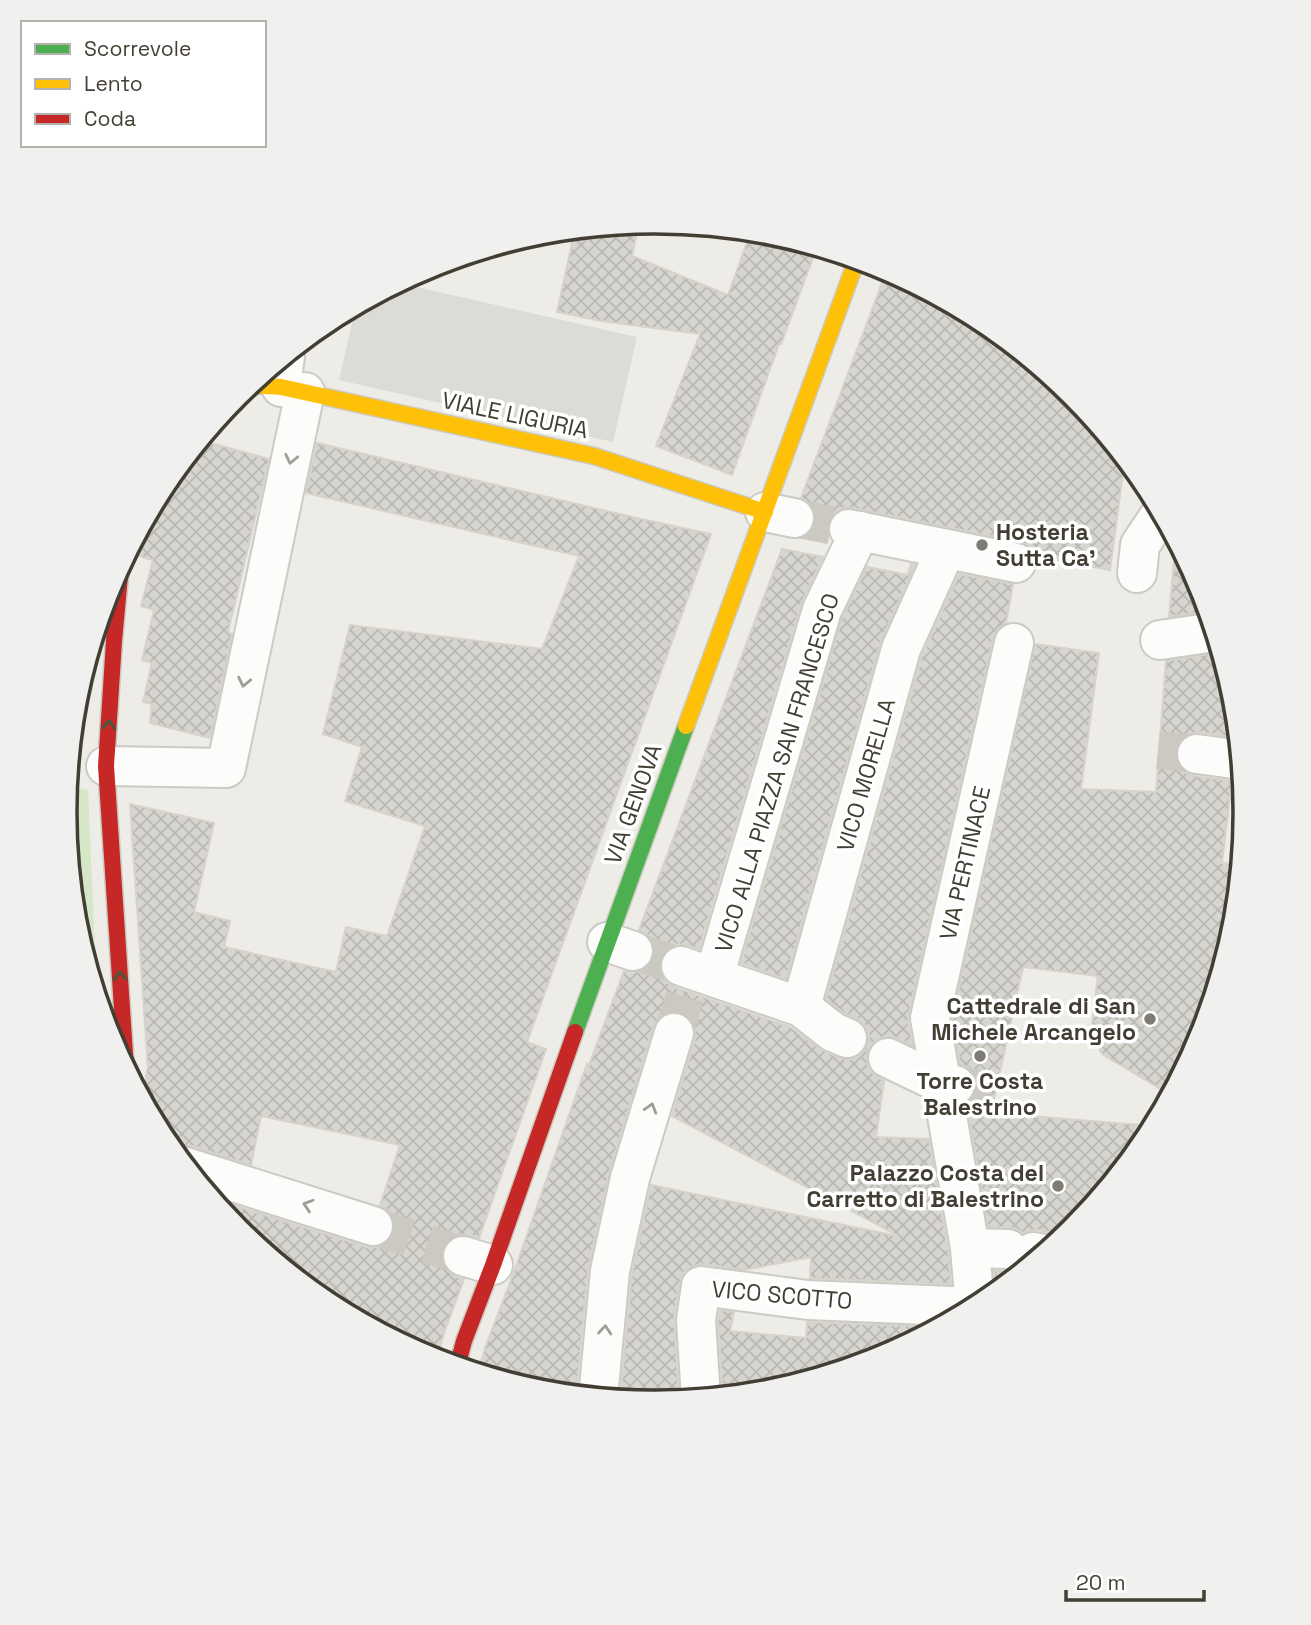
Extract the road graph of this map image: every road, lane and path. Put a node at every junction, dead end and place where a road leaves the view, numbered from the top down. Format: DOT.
graph roads {
  1 [pos="854,270"];
  2 [pos="280,380"];
  3 [pos="780,515"];
  4 [pos="1155,522"];
  5 [pos="946,549"];
  6 [pos="1016,563"];
  7 [pos="1138,573"];
  8 [pos="118,600"];
  9 [pos="1205,633"];
  10 [pos="1160,640"];
  11 [pos="1014,643"];
  12 [pos="1197,754"];
  13 [pos="1231,759"];
  14 [pos="106,766"];
  15 [pos="801,1007"];
  16 [pos="674,1033"];
  17 [pos="847,1038"];
  18 [pos="124,1041"];
  19 [pos="888,1058"];
  20 [pos="948,1085"];
  21 [pos="203,1172"];
  22 [pos="373,1226"];
  23 [pos="970,1248"];
  24 [pos="1029,1252"];
  25 [pos="974,1296"];
  26 [pos="955,1307"];
  27 [pos="460,1356"];
  28 [pos="599,1388"];
  29 [pos="700,1389"];
  1 -- 3 [label="main road, VIA GENOVA"];
  2 -- 3 [label="main road, VIALE LIGURIA"];
  2 -- 14 [label="street, one-way"];
  3 -- 27 [label="main road, VIA GENOVA"];
  4 -- 7 [label="street"];
  5 -- 6 [label="street"];
  5 -- 15 [label="street, VICO MORELLA"];
  5 -- 15 [label="street, VICO ALLA PIAZZA SAN FRANCESCO"];
  14 -- 8 [label="main road, one-way"];
  9 -- 10 [label="street"];
  11 -- 20 [label="street, VIA PERTINACE"];
  12 -- 13 [label="street"];
  18 -- 14 [label="main road, one-way"];
  15 -- 17 [label="street"];
  28 -- 16 [label="street, one-way"];
  19 -- 20 [label="street"];
  20 -- 23 [label="street, VIA PERTINACE"];
  22 -- 21 [label="street, one-way"];
  23 -- 24 [label="street"];
  23 -- 25 [label="street, VIA PERTINACE"];
  26 -- 29 [label="street, VICO SCOTTO"];
}
